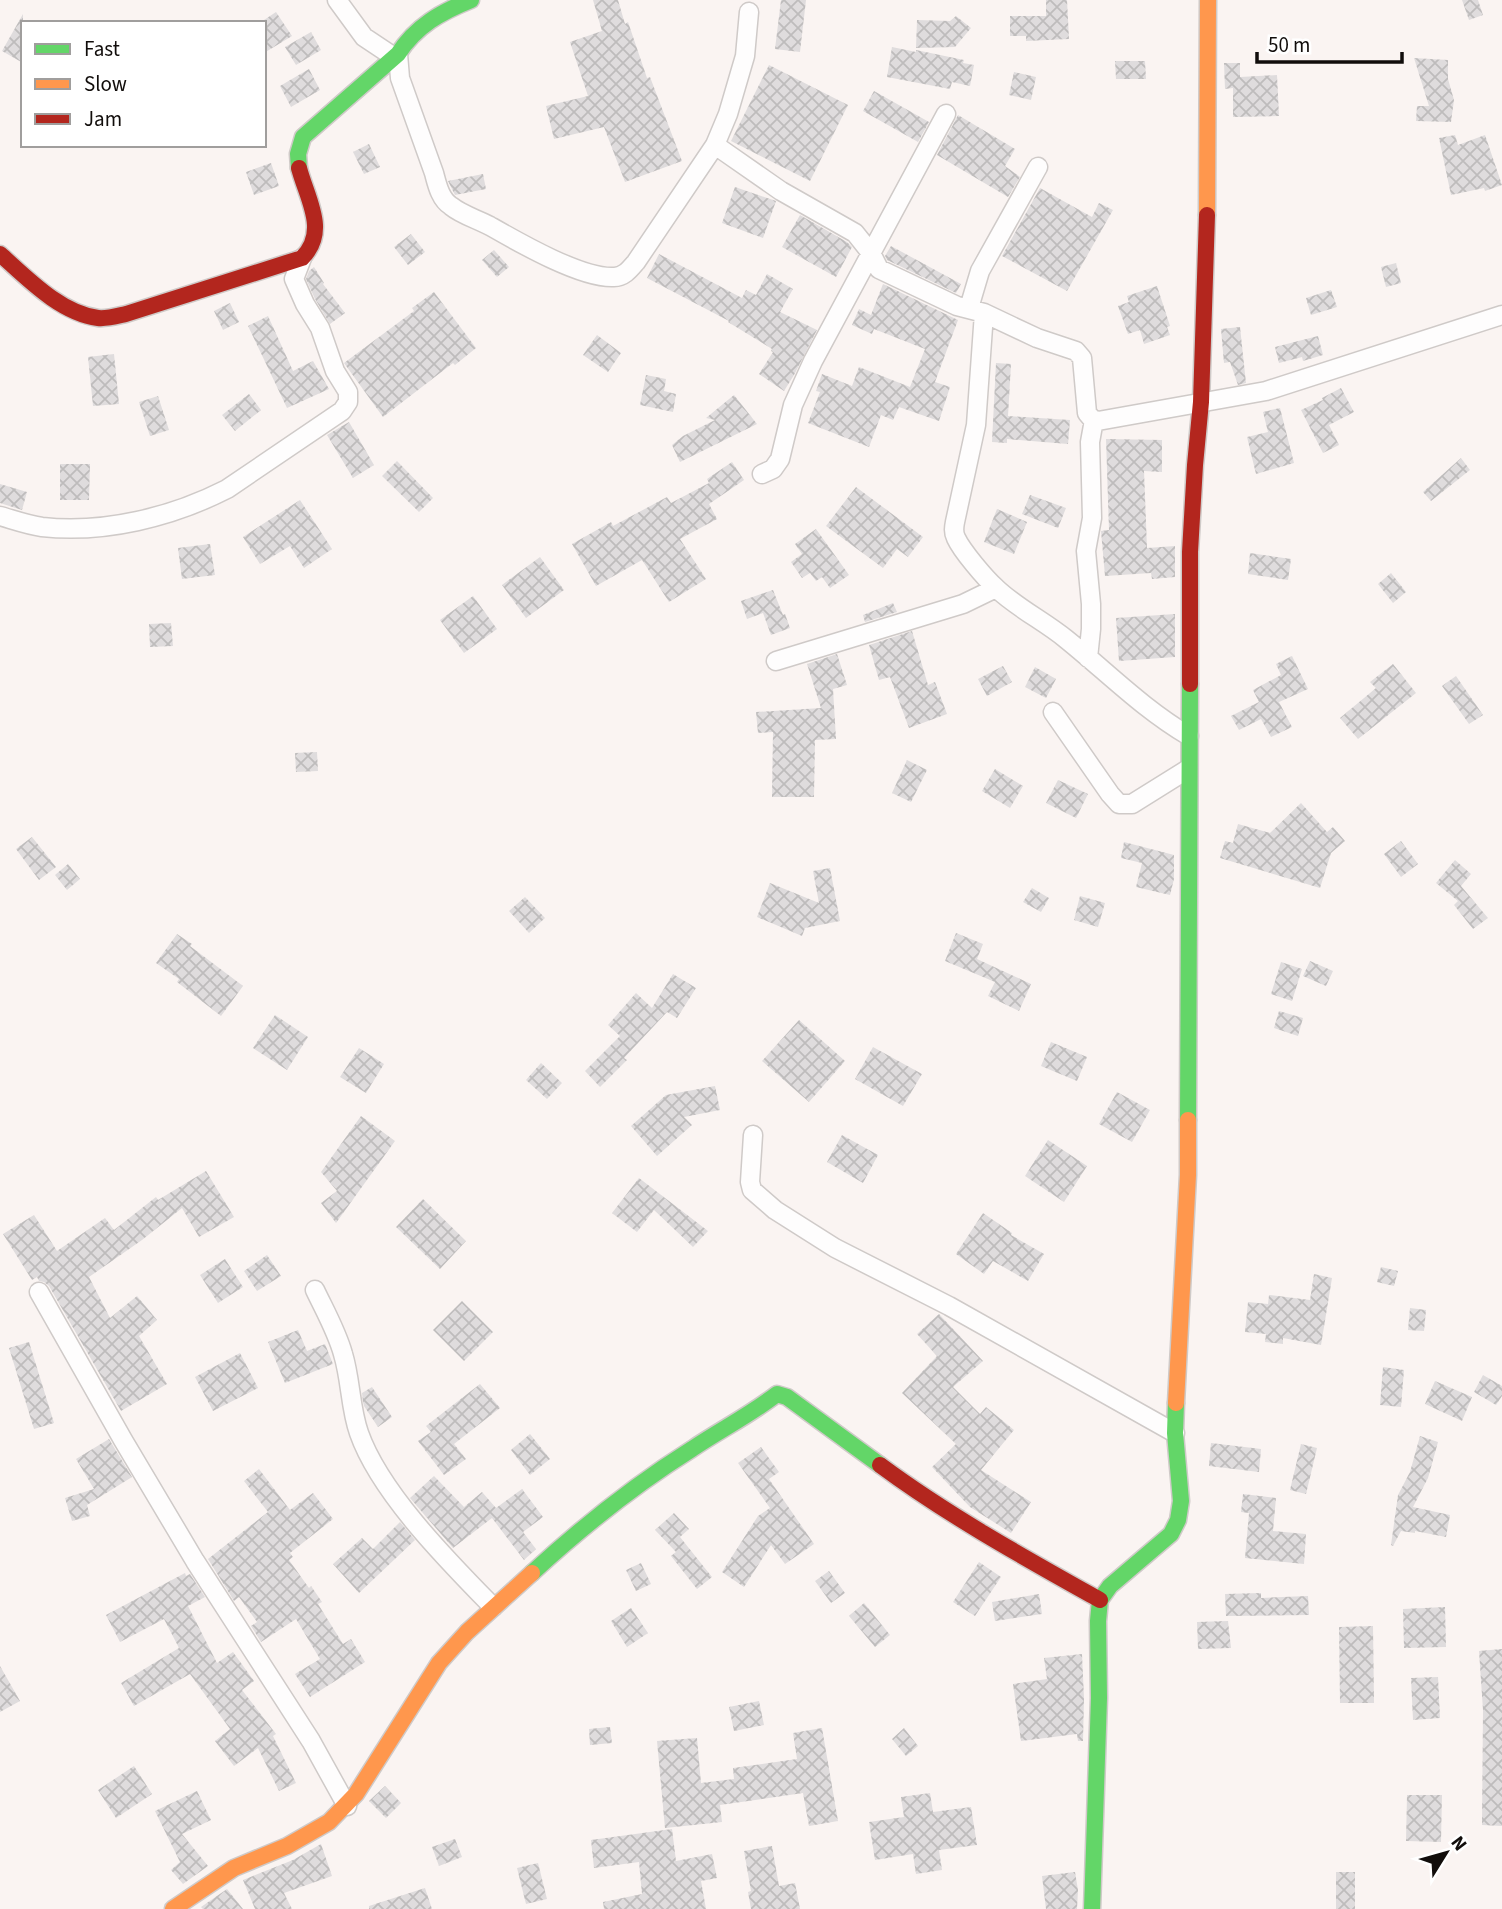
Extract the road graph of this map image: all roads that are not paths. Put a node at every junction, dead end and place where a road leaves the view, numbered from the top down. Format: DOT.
graph roads {
  1 [pos="337,0"];
  2 [pos="471,0"];
  3 [pos="1208,0"];
  4 [pos="749,12"];
  5 [pos="396,56"];
  6 [pos="946,114"];
  7 [pos="715,145"];
  8 [pos="1038,167"];
  9 [pos="871,253"];
  10 [pos="0,254"];
  11 [pos="302,258"];
  12 [pos="976,310"];
  13 [pos="1502,315"];
  14 [pos="1201,402"];
  15 [pos="1094,420"];
  16 [pos="762,474"];
  17 [pos="0,516"];
  18 [pos="996,588"];
  19 [pos="1088,658"];
  20 [pos="776,661"];
  21 [pos="1053,712"];
  22 [pos="1189,736"];
  23 [pos="1188,769"];
  24 [pos="753,1135"];
  25 [pos="316,1290"];
  26 [pos="38,1292"];
  27 [pos="1175,1433"];
  28 [pos="1100,1600"];
  29 [pos="494,1607"];
  30 [pos="347,1806"];
  31 [pos="173,1909"];
  32 [pos="1092,1909"];
  1 -- 5 [label="street"];
  2 -- 5 [label="street"];
  3 -- 14 [label="street"];
  4 -- 7 [label="street"];
  5 -- 7 [label="street"];
  5 -- 11 [label="street"];
  6 -- 9 [label="street"];
  7 -- 9 [label="street"];
  8 -- 12 [label="street"];
  9 -- 12 [label="street"];
  9 -- 16 [label="street"];
  10 -- 11 [label="street"];
  11 -- 17 [label="street"];
  12 -- 15 [label="street"];
  12 -- 18 [label="street"];
  13 -- 14 [label="street"];
  14 -- 15 [label="street"];
  14 -- 22 [label="street"];
  15 -- 19 [label="street"];
  18 -- 19 [label="street"];
  18 -- 20 [label="street"];
  19 -- 22 [label="street"];
  21 -- 23 [label="street"];
  22 -- 23 [label="street"];
  23 -- 27 [label="street"];
  24 -- 27 [label="street"];
  25 -- 29 [label="street"];
  26 -- 30 [label="street"];
  27 -- 28 [label="street"];
  28 -- 29 [label="street"];
  28 -- 32 [label="street"];
  29 -- 30 [label="street"];
  30 -- 31 [label="street"];
}
